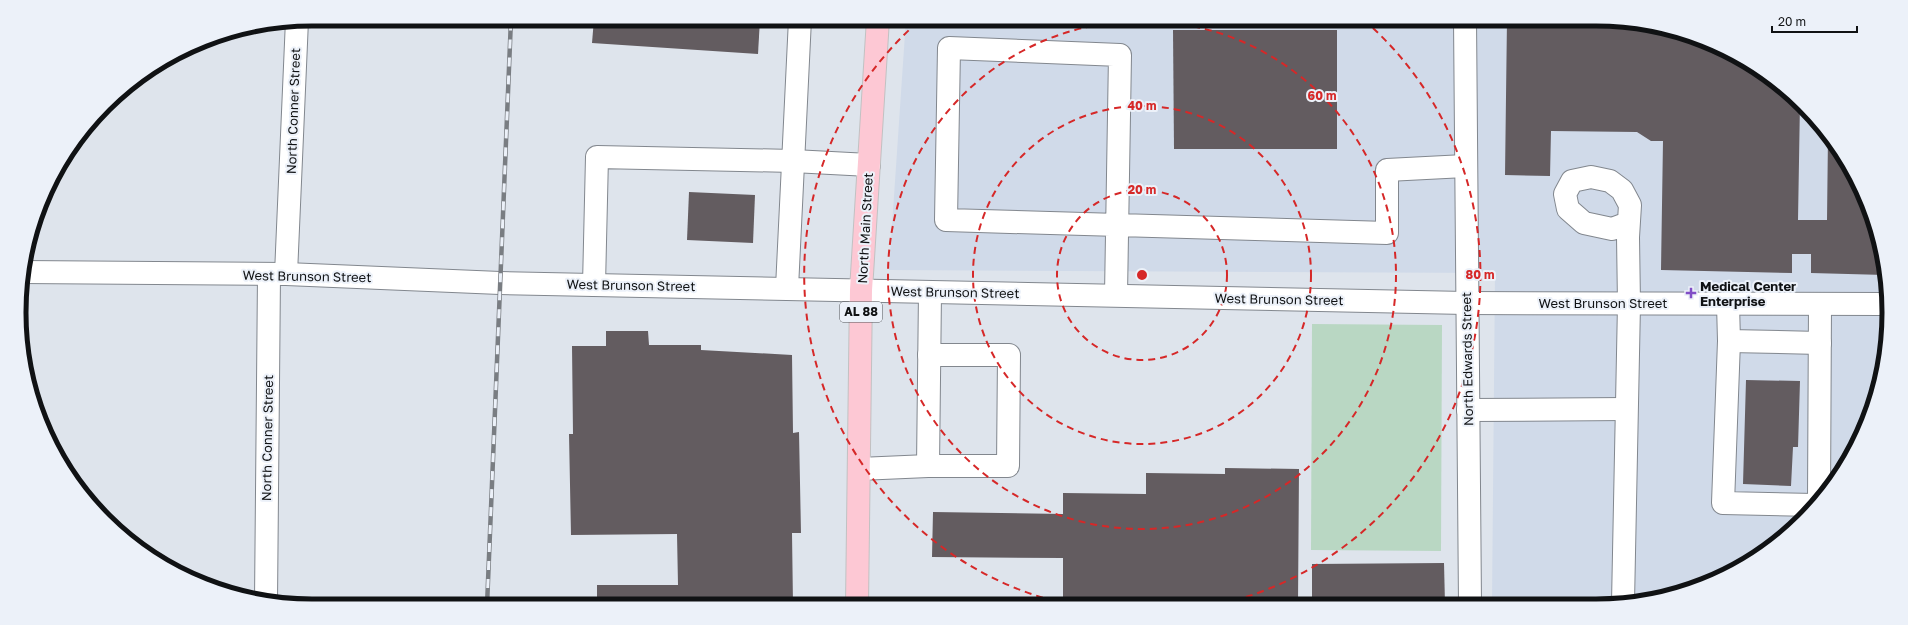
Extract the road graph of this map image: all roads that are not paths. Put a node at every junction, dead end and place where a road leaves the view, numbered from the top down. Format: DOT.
graph roads {
  1 [pos="800,26"];
  2 [pos="878,26"];
  3 [pos="1464,26"];
  4 [pos="296,27"];
  5 [pos="793,161"];
  6 [pos="869,165"];
  7 [pos="1465,166"];
  8 [pos="1628,223"];
  9 [pos="1117,225"];
  10 [pos="29,272"];
  11 [pos="278,274"];
  12 [pos="594,285"];
  13 [pos="788,288"];
  14 [pos="862,290"];
  15 [pos="930,292"];
  16 [pos="1116,295"];
  17 [pos="1466,303"];
  18 [pos="1629,304"];
  19 [pos="1728,304"];
  20 [pos="1820,304"];
  21 [pos="1882,304"];
  22 [pos="1729,342"];
  23 [pos="1820,343"];
  24 [pos="929,355"];
  25 [pos="1468,410"];
  26 [pos="1626,410"];
  27 [pos="928,466"];
  28 [pos="859,469"];
  29 [pos="1819,492"];
  30 [pos="1807,505"];
  31 [pos="266,595"];
  32 [pos="1622,598"];
  33 [pos="857,599"];
  34 [pos="1470,599"];
  1 -- 5 [label="street"];
  2 -- 6 [label="main road, North Main Street / AL 88"];
  3 -- 7 [label="street, North Edwards Street"];
  4 -- 11 [label="street, North Conner Street"];
  5 -- 6 [label="street"];
  5 -- 12 [label="street"];
  5 -- 13 [label="street"];
  6 -- 14 [label="main road, North Main Street / AL 88"];
  7 -- 9 [label="street"];
  7 -- 17 [label="street, North Edwards Street"];
  8 -- 18 [label="street"];
  9 -- 9 [label="street"];
  9 -- 16 [label="street"];
  10 -- 11 [label="street, West Brunson Street"];
  11 -- 12 [label="street, West Brunson Street"];
  11 -- 31 [label="street, North Conner Street"];
  12 -- 13 [label="street, West Brunson Street"];
  13 -- 14 [label="street, West Brunson Street"];
  14 -- 15 [label="street, West Brunson Street"];
  14 -- 28 [label="main road, North Main Street / AL 88"];
  15 -- 16 [label="street, West Brunson Street"];
  15 -- 24 [label="street"];
  16 -- 17 [label="street, West Brunson Street"];
  17 -- 18 [label="street, West Brunson Street"];
  17 -- 25 [label="street, North Edwards Street"];
  18 -- 19 [label="street, West Brunson Street"];
  18 -- 26 [label="street"];
  19 -- 20 [label="street, West Brunson Street"];
  19 -- 22 [label="street"];
  20 -- 21 [label="street, West Brunson Street"];
  20 -- 23 [label="street"];
  22 -- 23 [label="street"];
  22 -- 30 [label="street"];
  23 -- 29 [label="street"];
  24 -- 27 [label="street"];
  24 -- 27 [label="street"];
  25 -- 26 [label="street"];
  25 -- 34 [label="street, North Edwards Street"];
  26 -- 32 [label="street"];
  27 -- 28 [label="street"];
  28 -- 33 [label="main road, North Main Street / AL 88"];
}
